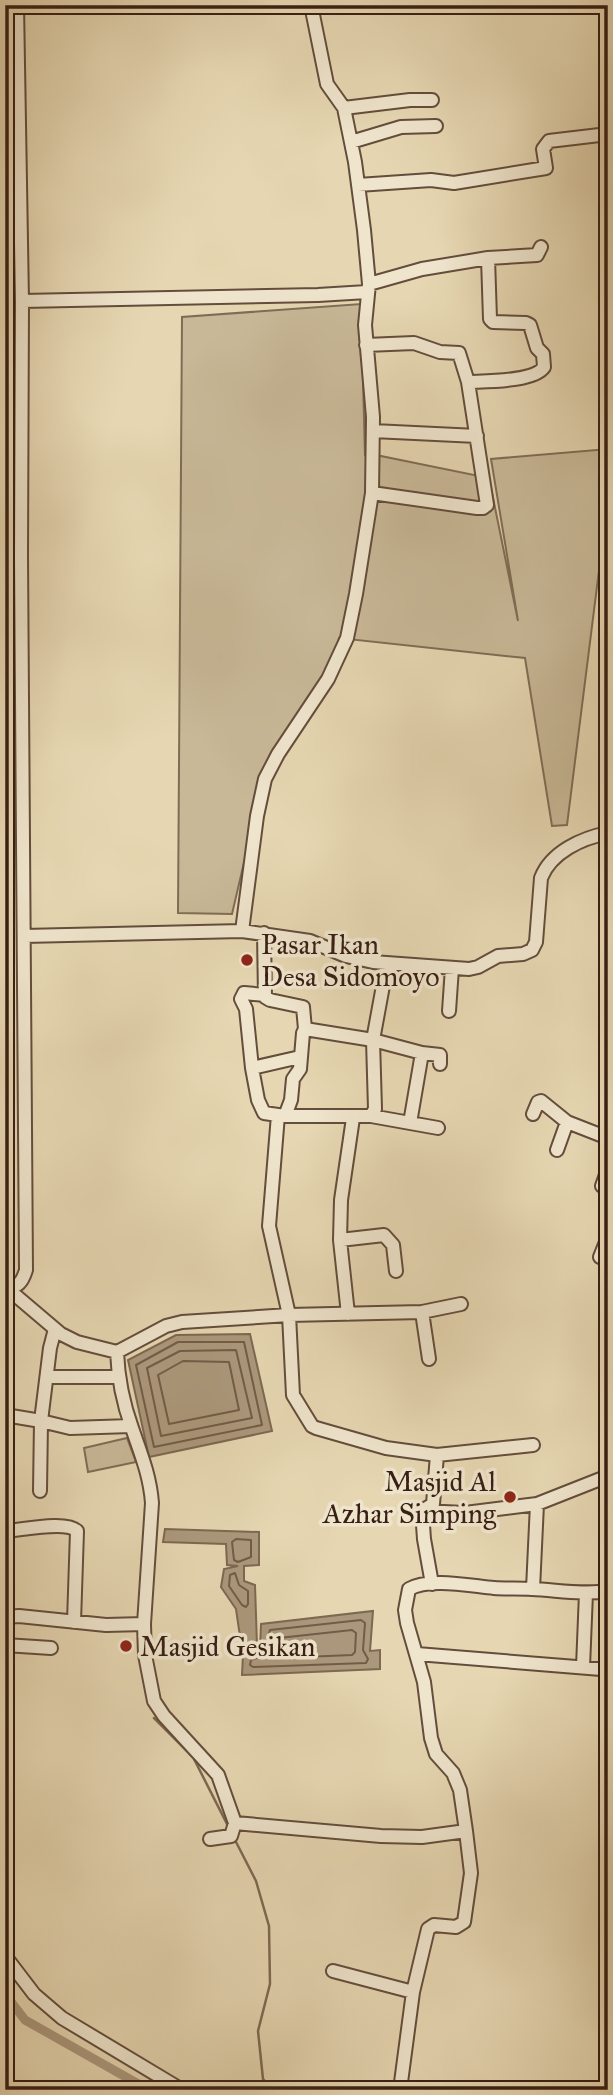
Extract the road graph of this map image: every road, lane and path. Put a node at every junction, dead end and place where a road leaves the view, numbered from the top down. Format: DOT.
graph roads {
  1 [pos="17,5"];
  2 [pos="312,5"];
  3 [pos="432,100"];
  4 [pos="344,108"];
  5 [pos="436,126"];
  6 [pos="608,134"];
  7 [pos="351,142"];
  8 [pos="5,164"];
  9 [pos="20,164"];
  10 [pos="358,185"];
  11 [pos="541,247"];
  12 [pos="488,258"];
  13 [pos="368,288"];
  14 [pos="22,301"];
  15 [pos="366,345"];
  16 [pos="468,383"];
  17 [pos="373,431"];
  18 [pos="477,436"];
  19 [pos="372,493"];
  20 [pos="608,833"];
  21 [pos="242,931"];
  22 [pos="264,933"];
  23 [pos="24,936"];
  24 [pos="387,964"];
  25 [pos="452,968"];
  26 [pos="265,995"];
  27 [pos="449,1011"];
  28 [pos="305,1029"];
  29 [pos="373,1040"];
  30 [pos="422,1053"];
  31 [pos="300,1057"];
  32 [pos="440,1064"];
  33 [pos="252,1068"];
  34 [pos="533,1114"];
  35 [pos="281,1115"];
  36 [pos="371,1116"];
  37 [pos="353,1118"];
  38 [pos="567,1122"];
  39 [pos="410,1123"];
  40 [pos="438,1128"];
  41 [pos="608,1138"];
  42 [pos="557,1150"];
  43 [pos="608,1169"];
  44 [pos="602,1185"];
  45 [pos="608,1237"];
  46 [pos="340,1240"];
  47 [pos="600,1257"];
  48 [pos="396,1271"];
  49 [pos="7,1289"];
  50 [pos="461,1304"];
  51 [pos="422,1312"];
  52 [pos="348,1314"];
  53 [pos="289,1315"];
  54 [pos="55,1329"];
  55 [pos="117,1352"];
  56 [pos="429,1359"];
  57 [pos="47,1377"];
  58 [pos="118,1377"];
  59 [pos="5,1415"];
  60 [pos="41,1422"];
  61 [pos="131,1426"];
  62 [pos="533,1446"];
  63 [pos="437,1455"];
  64 [pos="608,1476"];
  65 [pos="40,1491"];
  66 [pos="537,1504"];
  67 [pos="422,1511"];
  68 [pos="5,1531"];
  69 [pos="432,1584"];
  70 [pos="533,1589"];
  71 [pos="608,1591"];
  72 [pos="586,1593"];
  73 [pos="5,1617"];
  74 [pos="74,1622"];
  75 [pos="144,1624"];
  76 [pos="5,1645"];
  77 [pos="51,1648"];
  78 [pos="417,1654"];
  79 [pos="583,1667"];
  80 [pos="601,1669"];
  81 [pos="234,1823"];
  82 [pos="467,1831"];
  83 [pos="210,1839"];
  84 [pos="5,1956"];
  85 [pos="333,1971"];
  86 [pos="413,1992"];
  87 [pos="182,2090"];
  88 [pos="400,2090"];
  1 -- 9 [label="street"];
  2 -- 4 [label="street"];
  3 -- 4 [label="street"];
  4 -- 7 [label="street"];
  5 -- 7 [label="street"];
  6 -- 10 [label="street"];
  7 -- 10 [label="street"];
  8 -- 9 [label="street"];
  9 -- 14 [label="street"];
  10 -- 13 [label="street"];
  11 -- 12 [label="street"];
  12 -- 13 [label="street"];
  12 -- 16 [label="street"];
  13 -- 14 [label="street"];
  13 -- 15 [label="street"];
  14 -- 23 [label="street"];
  15 -- 16 [label="street"];
  15 -- 17 [label="street"];
  16 -- 18 [label="street"];
  17 -- 18 [label="street"];
  17 -- 19 [label="street"];
  18 -- 19 [label="street"];
  19 -- 21 [label="street"];
  20 -- 25 [label="street"];
  21 -- 22 [label="street"];
  21 -- 23 [label="street"];
  22 -- 24 [label="street"];
  22 -- 26 [label="street"];
  23 -- 49 [label="street"];
  24 -- 25 [label="street"];
  24 -- 29 [label="street"];
  25 -- 27 [label="street"];
  26 -- 28 [label="street"];
  26 -- 33 [label="street"];
  28 -- 29 [label="street"];
  28 -- 31 [label="street"];
  29 -- 30 [label="street"];
  29 -- 36 [label="street"];
  30 -- 32 [label="street"];
  30 -- 39 [label="street"];
  31 -- 33 [label="street"];
  31 -- 35 [label="street"];
  33 -- 35 [label="street"];
  34 -- 38 [label="street"];
  35 -- 37 [label="street"];
  35 -- 53 [label="street"];
  36 -- 37 [label="street"];
  36 -- 39 [label="street"];
  37 -- 46 [label="street"];
  38 -- 41 [label="street"];
  38 -- 42 [label="street"];
  39 -- 40 [label="street"];
  43 -- 44 [label="street"];
  45 -- 47 [label="street"];
  46 -- 48 [label="street"];
  46 -- 52 [label="street"];
  49 -- 54 [label="street"];
  50 -- 51 [label="street"];
  51 -- 52 [label="street"];
  51 -- 56 [label="street"];
  52 -- 53 [label="street"];
  53 -- 55 [label="street"];
  53 -- 63 [label="street"];
  54 -- 55 [label="street"];
  54 -- 57 [label="street"];
  55 -- 58 [label="street"];
  57 -- 58 [label="street"];
  57 -- 60 [label="street"];
  58 -- 61 [label="street"];
  59 -- 60 [label="street"];
  60 -- 61 [label="street"];
  60 -- 65 [label="street"];
  61 -- 75 [label="street"];
  62 -- 63 [label="street"];
  63 -- 67 [label="street"];
  64 -- 66 [label="street"];
  66 -- 67 [label="street"];
  66 -- 70 [label="street"];
  67 -- 69 [label="street"];
  68 -- 74 [label="street"];
  69 -- 70 [label="street"];
  69 -- 78 [label="street"];
  70 -- 72 [label="street"];
  71 -- 72 [label="street"];
  72 -- 79 [label="street"];
  73 -- 74 [label="street"];
  74 -- 75 [label="street"];
  75 -- 81 [label="street"];
  76 -- 77 [label="street"];
  78 -- 79 [label="street"];
  78 -- 82 [label="street"];
  79 -- 80 [label="street"];
  81 -- 82 [label="street"];
  81 -- 83 [label="street"];
  82 -- 86 [label="street"];
  84 -- 87 [label="street"];
  85 -- 86 [label="street"];
  86 -- 88 [label="street"];
}
